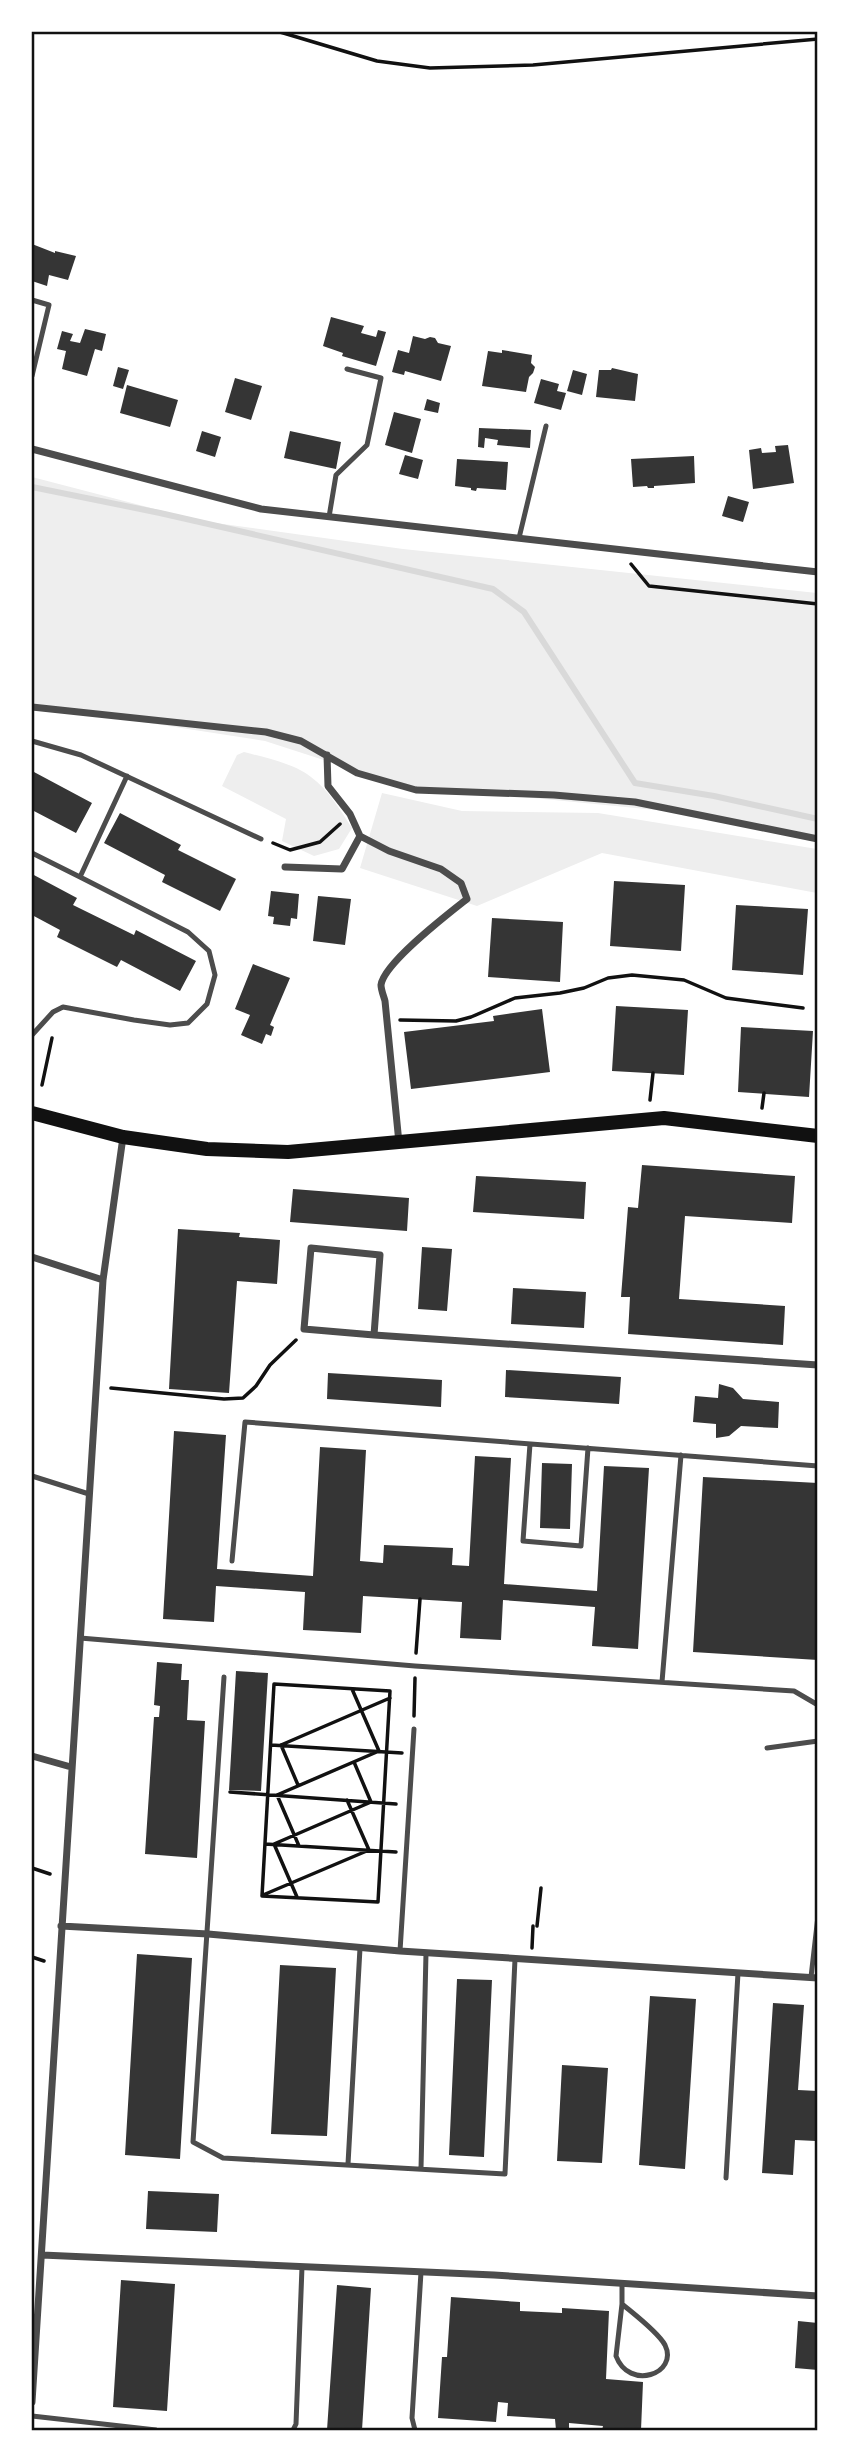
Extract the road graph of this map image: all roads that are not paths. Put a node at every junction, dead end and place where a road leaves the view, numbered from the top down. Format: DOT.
graph roads {
  1 [pos="32,300"];
  2 [pos="347,369"];
  3 [pos="32,376"];
  4 [pos="546,426"];
  5 [pos="32,449"];
  6 [pos="329,517"];
  7 [pos="519,538"];
  8 [pos="817,572"];
  9 [pos="32,707"];
  10 [pos="32,741"];
  11 [pos="327,755"];
  12 [pos="127,776"];
  13 [pos="360,836"];
  14 [pos="261,839"];
  15 [pos="817,839"];
  16 [pos="32,853"];
  17 [pos="285,867"];
  18 [pos="80,877"];
  19 [pos="32,1035"];
  20 [pos="32,1113"];
  21 [pos="817,1136"];
  22 [pos="123,1137"];
  23 [pos="399,1143"];
  24 [pos="32,1257"];
  25 [pos="103,1280"];
  26 [pos="374,1335"];
  27 [pos="817,1365"];
  28 [pos="530,1444"];
  29 [pos="588,1448"];
  30 [pos="681,1455"];
  31 [pos="817,1466"];
  32 [pos="32,1476"];
  33 [pos="89,1494"];
  34 [pos="232,1561"];
  35 [pos="80,1638"];
  36 [pos="224,1677"];
  37 [pos="662,1682"];
  38 [pos="817,1705"];
  39 [pos="414,1728"];
  40 [pos="817,1741"];
  41 [pos="767,1748"];
  42 [pos="32,1756"];
  43 [pos="71,1767"];
  44 [pos="817,1916"];
  45 [pos="61,1926"];
  46 [pos="208,1934"];
  47 [pos="360,1948"];
  48 [pos="400,1951"];
  49 [pos="426,1952"];
  50 [pos="515,1959"];
  51 [pos="738,1973"];
  52 [pos="814,1977"];
  53 [pos="348,2164"];
  54 [pos="421,2169"];
  55 [pos="726,2178"];
  56 [pos="42,2255"];
  57 [pos="302,2267"];
  58 [pos="421,2272"];
  59 [pos="622,2284"];
  60 [pos="817,2296"];
  61 [pos="622,2304"];
  62 [pos="32,2402"];
  63 [pos="32,2416"];
  64 [pos="156,2431"];
  65 [pos="293,2431"];
  66 [pos="415,2431"];
  1 -- 3 [label="lane"];
  2 -- 6 [label="lane"];
  4 -- 7 [label="lane"];
  5 -- 6 [label="street"];
  6 -- 7 [label="street"];
  7 -- 8 [label="street"];
  9 -- 11 [label="street"];
  10 -- 12 [label="lane"];
  11 -- 13 [label="street"];
  11 -- 15 [label="street"];
  12 -- 14 [label="lane"];
  12 -- 18 [label="lane"];
  13 -- 17 [label="street"];
  13 -- 23 [label="street"];
  16 -- 18 [label="lane"];
  18 -- 19 [label="lane"];
  20 -- 22 [label="main road"];
  21 -- 23 [label="main road"];
  22 -- 23 [label="main road"];
  22 -- 25 [label="street"];
  24 -- 25 [label="street"];
  25 -- 33 [label="street"];
  26 -- 26 [label="street"];
  26 -- 27 [label="street"];
  28 -- 29 [label="lane"];
  28 -- 29 [label="lane"];
  28 -- 34 [label="lane"];
  29 -- 30 [label="lane"];
  30 -- 31 [label="lane"];
  30 -- 37 [label="lane"];
  32 -- 33 [label="lane"];
  33 -- 35 [label="street"];
  35 -- 37 [label="lane"];
  35 -- 43 [label="street"];
  36 -- 46 [label="lane"];
  37 -- 38 [label="lane"];
  39 -- 48 [label="lane"];
  40 -- 41 [label="lane"];
  42 -- 43 [label="street"];
  43 -- 45 [label="street"];
  44 -- 52 [label="lane"];
  45 -- 46 [label="street"];
  45 -- 56 [label="street"];
  46 -- 47 [label="street"];
  46 -- 53 [label="lane"];
  47 -- 48 [label="street"];
  47 -- 53 [label="lane"];
  48 -- 49 [label="street"];
  49 -- 50 [label="street"];
  49 -- 54 [label="lane"];
  50 -- 51 [label="street"];
  50 -- 54 [label="lane"];
  51 -- 52 [label="street"];
  51 -- 55 [label="lane"];
  53 -- 54 [label="lane"];
  56 -- 57 [label="street"];
  56 -- 62 [label="street"];
  57 -- 58 [label="street"];
  57 -- 65 [label="lane"];
  58 -- 59 [label="street"];
  58 -- 66 [label="lane"];
  59 -- 60 [label="street"];
  59 -- 61 [label="lane"];
  61 -- 61 [label="lane"];
  63 -- 64 [label="lane"];
}
